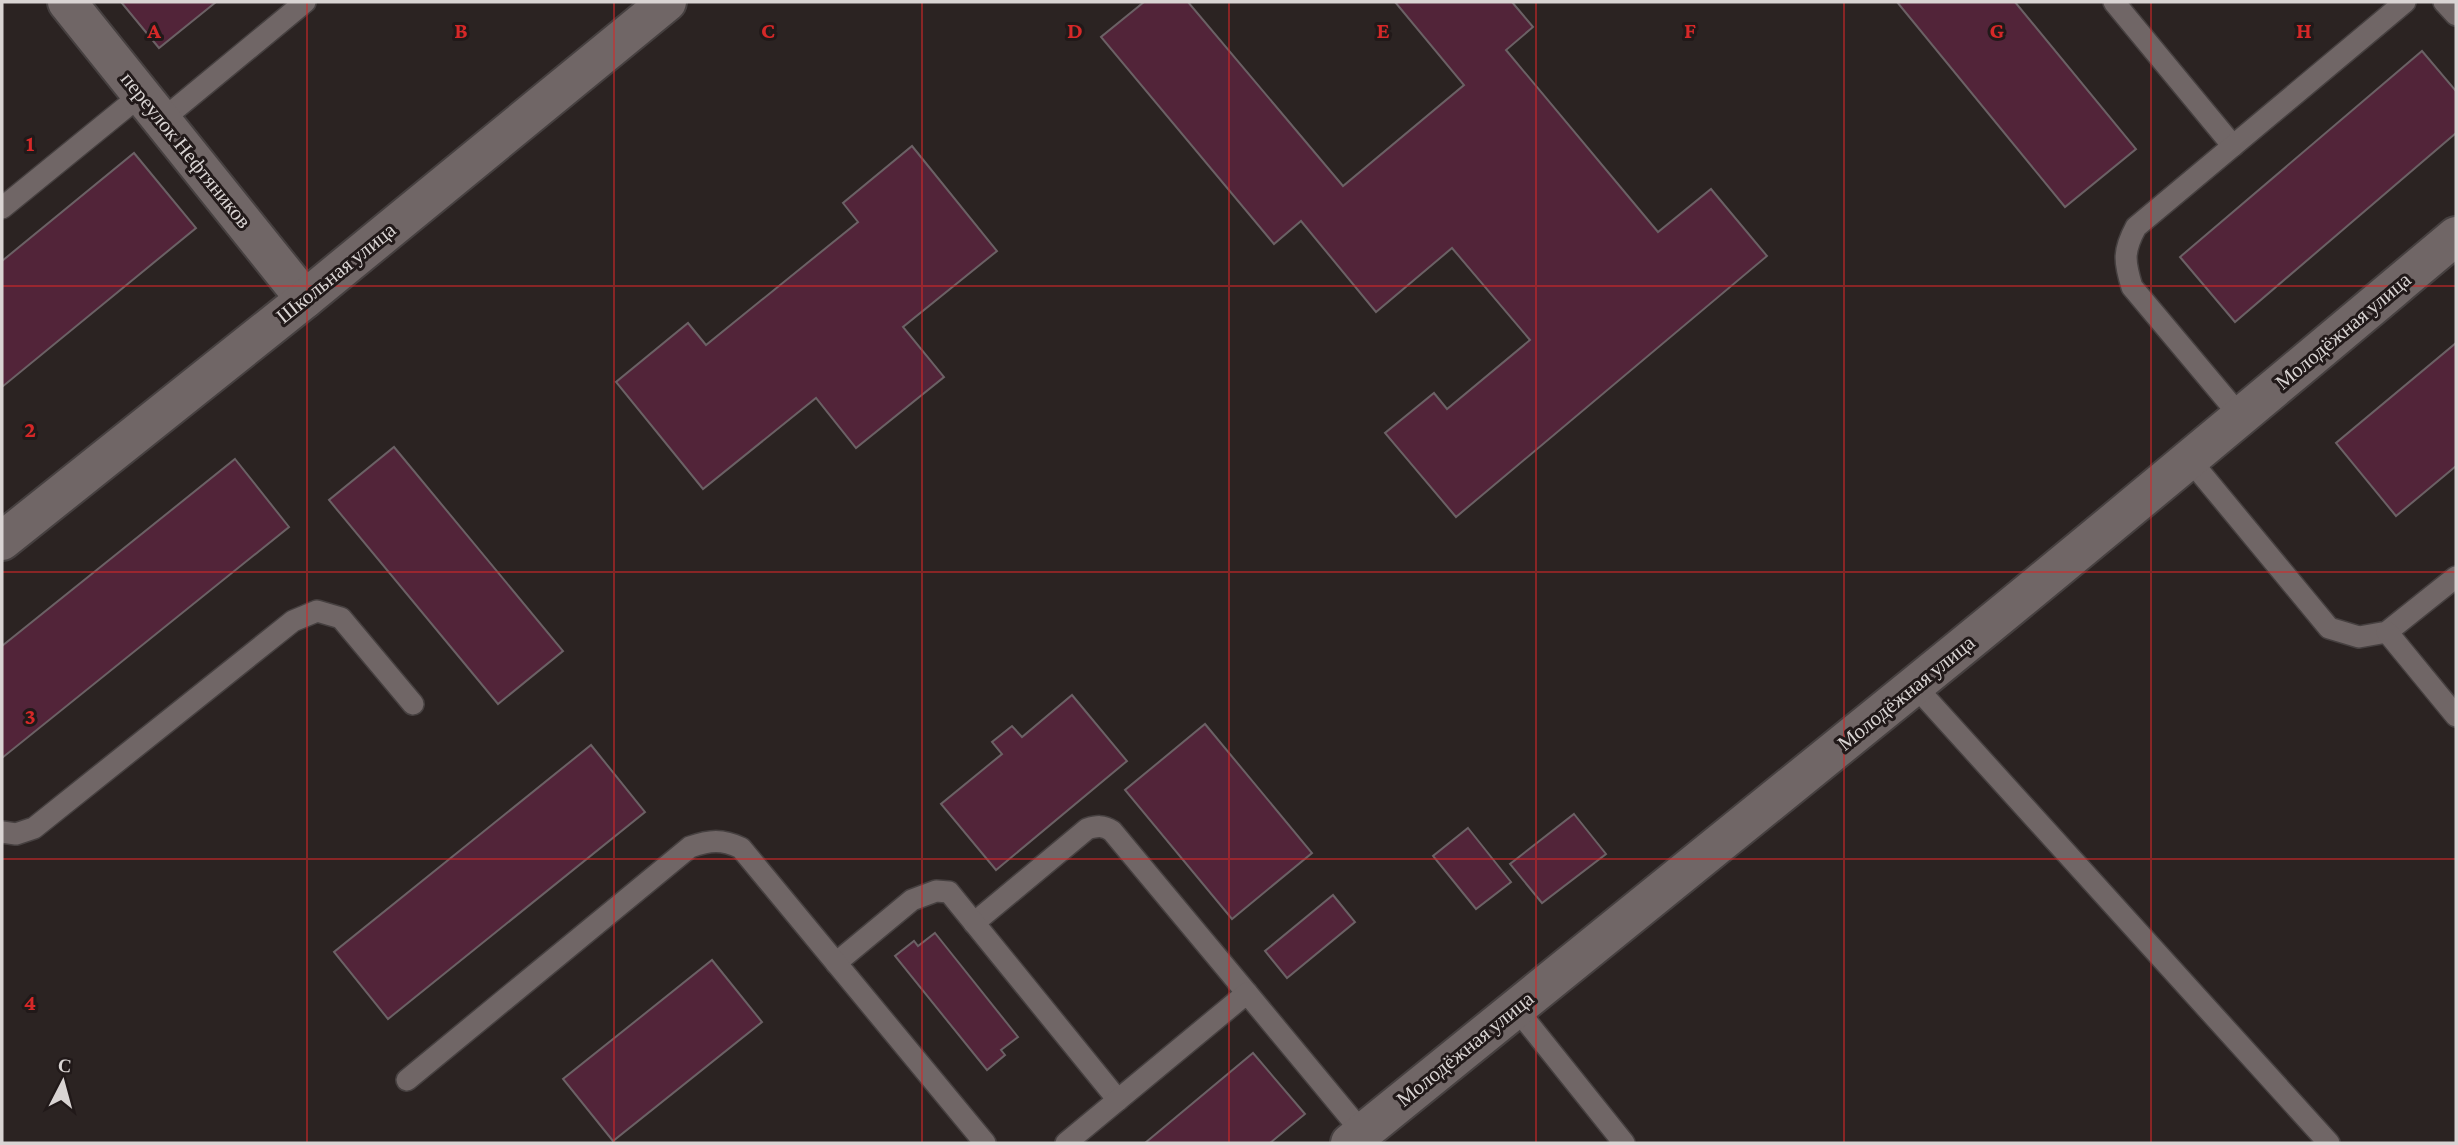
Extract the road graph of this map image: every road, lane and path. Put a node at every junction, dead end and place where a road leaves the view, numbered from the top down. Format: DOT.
graph roads {
  1 [pos="67,2"];
  2 [pos="305,2"];
  3 [pos="667,2"];
  4 [pos="2114,2"];
  5 [pos="2405,2"];
  6 [pos="2444,2"];
  7 [pos="2456,15"];
  8 [pos="152,107"];
  9 [pos="2233,146"];
  10 [pos="2,208"];
  11 [pos="2456,236"];
  12 [pos="305,299"];
  13 [pos="2241,416"];
  14 [pos="2190,460"];
  15 [pos="2,541"];
  16 [pos="2456,577"];
  17 [pos="2387,632"];
  18 [pos="1915,686"];
  19 [pos="413,704"];
  20 [pos="2456,716"];
  21 [pos="2,832"];
  22 [pos="974,923"];
  23 [pos="836,963"];
  24 [pos="1247,993"];
  25 [pos="1516,1007"];
  26 [pos="407,1080"];
  27 [pos="1118,1100"];
  28 [pos="1356,1138"];
  29 [pos="985,1143"];
  30 [pos="1066,1143"];
  31 [pos="1624,1143"];
  32 [pos="2329,1143"];
  1 -- 8 [label="street, переулок Нефтяников"];
  2 -- 8 [label="lane"];
  3 -- 12 [label="street, Школьная улица"];
  4 -- 9 [label="lane"];
  5 -- 9 [label="lane"];
  6 -- 7 [label="lane"];
  8 -- 10 [label="lane"];
  8 -- 12 [label="street, переулок Нефтяников"];
  9 -- 13 [label="lane"];
  11 -- 13 [label="street, Молодёжная улица"];
  12 -- 15 [label="street, Школьная улица"];
  13 -- 14 [label="street, Молодёжная улица"];
  14 -- 17 [label="lane"];
  14 -- 18 [label="street, Молодёжная улица"];
  16 -- 17 [label="lane"];
  17 -- 20 [label="lane"];
  18 -- 25 [label="street, Молодёжная улица"];
  18 -- 32 [label="lane"];
  19 -- 21 [label="lane"];
  22 -- 23 [label="lane"];
  22 -- 24 [label="lane"];
  22 -- 27 [label="lane"];
  23 -- 26 [label="lane"];
  23 -- 29 [label="lane"];
  24 -- 27 [label="lane"];
  24 -- 28 [label="lane"];
  25 -- 28 [label="street, Молодёжная улица"];
  25 -- 31 [label="lane"];
  27 -- 30 [label="lane"];
}
